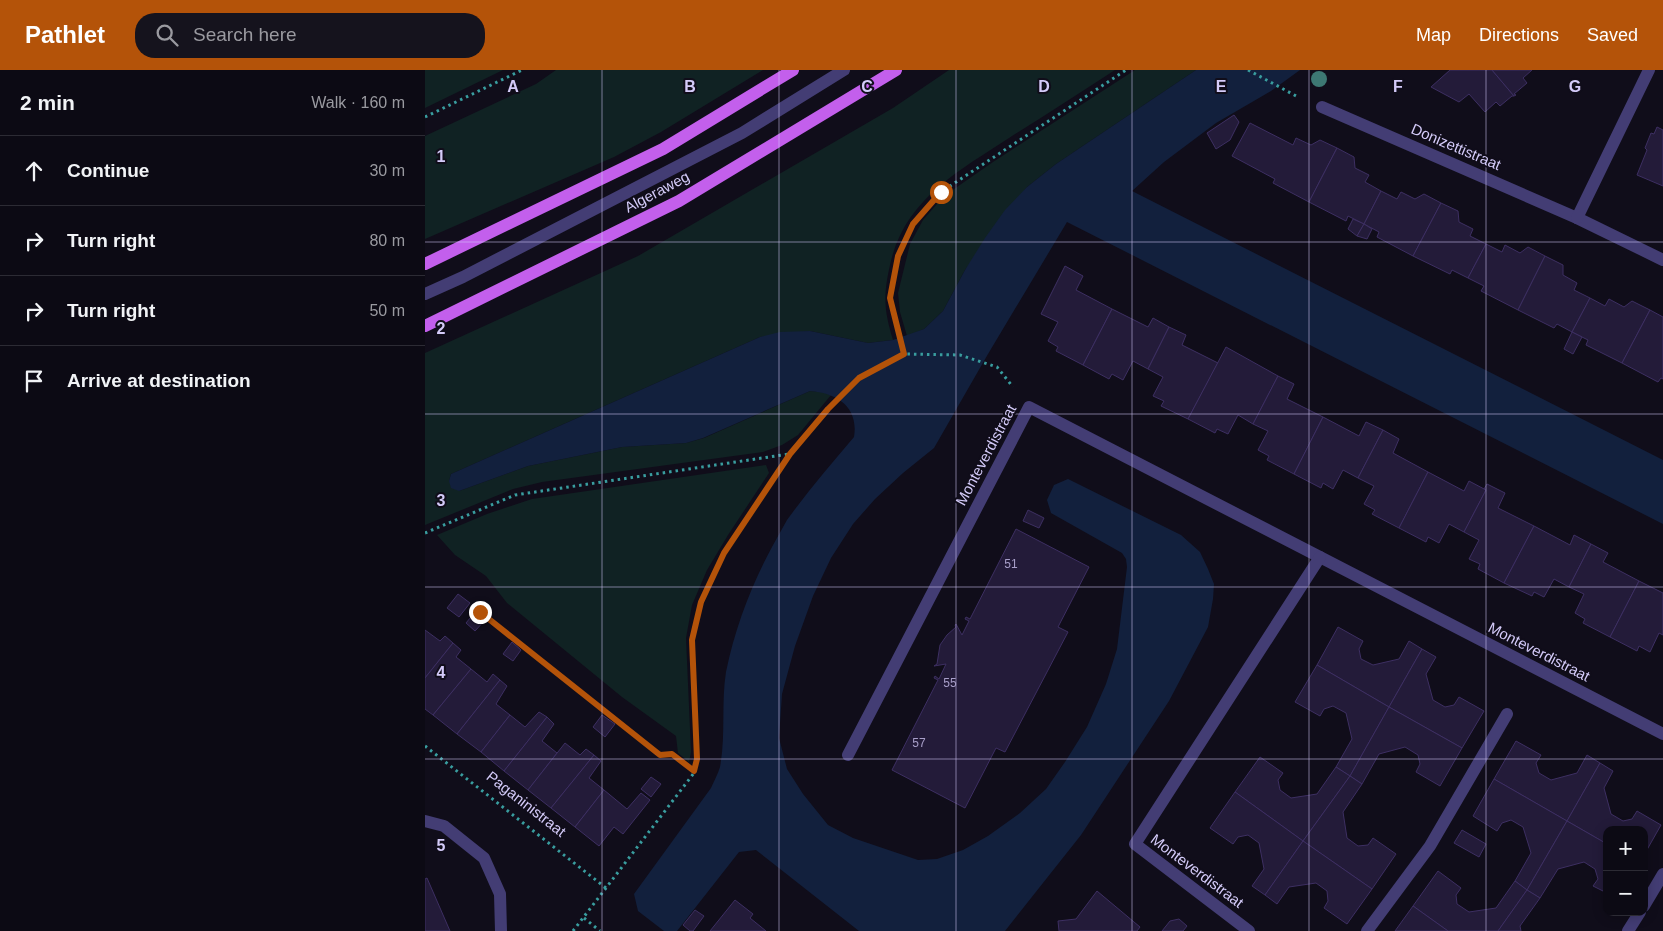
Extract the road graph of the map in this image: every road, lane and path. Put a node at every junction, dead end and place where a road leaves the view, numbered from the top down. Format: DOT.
graph roads {
  1 [pos="522,70"];
  2 [pos="793,70"];
  3 [pos="843,70"];
  4 [pos="896,70"];
  5 [pos="1125,70"];
  6 [pos="1248,70"];
  7 [pos="1649,70"];
  8 [pos="1292,94"];
  9 [pos="1322,107"];
  10 [pos="425,117"];
  11 [pos="1577,218"];
  12 [pos="1663,260"];
  13 [pos="425,264"];
  14 [pos="425,294"];
  15 [pos="425,326"];
  16 [pos="904,354"];
  17 [pos="997,367"];
  18 [pos="790,454"];
  19 [pos="425,533"];
  20 [pos="1320,557"];
  21 [pos="480,612"];
  22 [pos="1507,714"];
  23 [pos="1663,734"];
  24 [pos="425,746"];
  25 [pos="848,755"];
  26 [pos="694,771"];
  27 [pos="425,821"];
  28 [pos="1663,874"];
  29 [pos="606,888"];
  30 [pos="1648,899"];
  31 [pos="1637,916"];
  32 [pos="584,918"];
  33 [pos="501,931"];
  34 [pos="573,931"];
  35 [pos="600,931"];
  36 [pos="1249,931"];
  37 [pos="1367,931"];
  38 [pos="1628,931"];
  1 -- 10 [label="path"];
  2 -- 13 [label="main road"];
  3 -- 14 [label="street, Algeraweg"];
  4 -- 15 [label="main road, Algeraweg"];
  5 -- 16 [label="path"];
  6 -- 8 [label="path"];
  7 -- 11 [label="street"];
  9 -- 11 [label="street, Donizettistraat"];
  11 -- 12 [label="street, Donizettistraat"];
  16 -- 17 [label="path"];
  16 -- 18 [label="path"];
  18 -- 19 [label="path"];
  18 -- 26 [label="path"];
  20 -- 23 [label="street, Monteverdistraat"];
  20 -- 25 [label="street, Monteverdistraat"];
  20 -- 36 [label="street, Monteverdistraat"];
  21 -- 26 [label="path"];
  22 -- 37 [label="street"];
  24 -- 29 [label="path, Paganinistraat"];
  26 -- 29 [label="path"];
  27 -- 33 [label="street"];
  28 -- 30 [label="street"];
  29 -- 32 [label="path"];
  31 -- 38 [label="street"];
  32 -- 34 [label="path"];
  32 -- 35 [label="path"];
}
